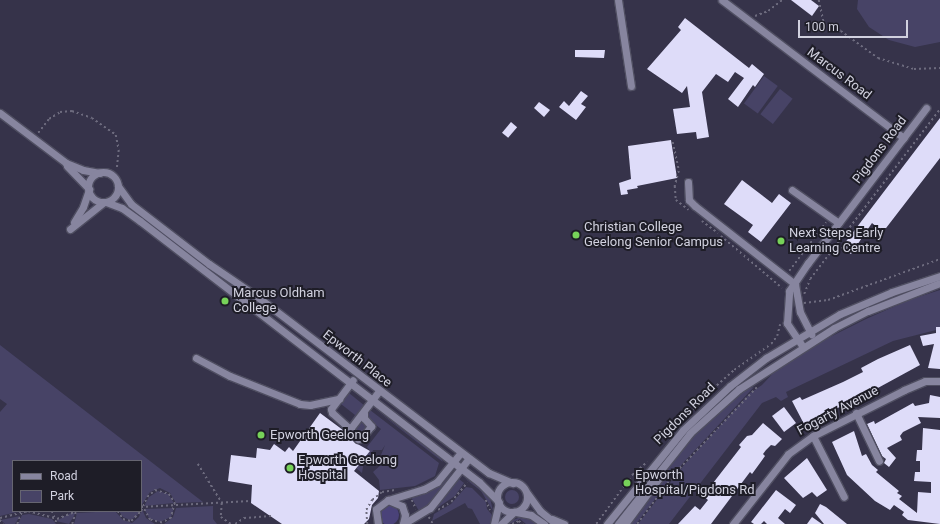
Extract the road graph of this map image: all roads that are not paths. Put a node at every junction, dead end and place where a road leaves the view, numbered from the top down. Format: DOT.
graph roads {
  1 [pos="618,0"];
  2 [pos="722,0"];
  3 [pos="632,86"];
  4 [pos="926,108"];
  5 [pos="0,113"];
  6 [pos="904,138"];
  7 [pos="60,159"];
  8 [pos="100,173"];
  9 [pos="688,182"];
  10 [pos="118,186"];
  11 [pos="89,190"];
  12 [pos="792,190"];
  13 [pos="105,202"];
  14 [pos="839,223"];
  15 [pos="940,276"];
  16 [pos="940,283"];
  17 [pos="795,284"];
  18 [pos="809,331"];
  19 [pos="797,338"];
  20 [pos="814,340"];
  21 [pos="803,347"];
  22 [pos="196,358"];
  23 [pos="357,374"];
  24 [pos="940,381"];
  25 [pos="350,384"];
  26 [pos="379,391"];
  27 [pos="339,399"];
  28 [pos="372,400"];
  29 [pos="364,412"];
  30 [pos="856,413"];
  31 [pos="350,429"];
  32 [pos="813,436"];
  33 [pos="674,451"];
  34 [pos="461,452"];
  35 [pos="469,458"];
  36 [pos="878,461"];
  37 [pos="453,463"];
  38 [pos="462,469"];
  39 [pos="513,483"];
  40 [pos="526,491"];
  41 [pos="844,496"];
  42 [pos="388,500"];
  43 [pos="499,502"];
  44 [pos="515,512"];
  45 [pos="545,515"];
  46 [pos="378,524"];
  47 [pos="403,524"];
  48 [pos="494,524"];
  49 [pos="501,524"];
  50 [pos="544,524"];
  51 [pos="556,524"];
  52 [pos="564,524"];
  53 [pos="607,524"];
  54 [pos="618,524"];
  55 [pos="625,524"];
  56 [pos="733,524"];
  1 -- 3 [label="street"];
  2 -- 6 [label="street, Marcus Road"];
  4 -- 6 [label="street, Pigdons Road"];
  5 -- 7 [label="street"];
  6 -- 14 [label="street, Pigdons Road"];
  7 -- 8 [label="street"];
  7 -- 11 [label="street"];
  8 -- 10 [label="street"];
  8 -- 11 [label="street"];
  9 -- 17 [label="street"];
  10 -- 13 [label="street"];
  10 -- 23 [label="street, Epworth Place"];
  11 -- 13 [label="street"];
  11 -- 13 [label="street"];
  12 -- 14 [label="street"];
  13 -- 25 [label="street, Epworth Place"];
  14 -- 17 [label="street, Pigdons Road"];
  15 -- 18 [label="street, Pigdons Road"];
  16 -- 20 [label="street, Pigdons Road"];
  17 -- 18 [label="street"];
  17 -- 19 [label="street, Pigdons Road"];
  18 -- 19 [label="street, Pigdons Road"];
  18 -- 20 [label="street"];
  19 -- 21 [label="street, Pigdons Road"];
  19 -- 53 [label="street, Pigdons Road"];
  20 -- 21 [label="street, Pigdons Road"];
  21 -- 33 [label="street, Pigdons Road"];
  22 -- 27 [label="street"];
  23 -- 25 [label="street"];
  23 -- 26 [label="street, Epworth Place"];
  24 -- 30 [label="street, Fogarty Avenue"];
  25 -- 27 [label="street"];
  25 -- 28 [label="street, Epworth Place"];
  26 -- 28 [label="street"];
  26 -- 34 [label="street, Epworth Place"];
  27 -- 31 [label="street"];
  28 -- 29 [label="street"];
  28 -- 37 [label="street, Epworth Place"];
  29 -- 31 [label="street"];
  29 -- 31 [label="street"];
  30 -- 32 [label="street, Fogarty Avenue"];
  30 -- 36 [label="street"];
  32 -- 41 [label="street"];
  32 -- 56 [label="street, Fogarty Avenue"];
  33 -- 54 [label="street, Pigdons Road"];
  33 -- 55 [label="street"];
  34 -- 35 [label="street, Epworth Place"];
  34 -- 37 [label="street"];
  35 -- 38 [label="street"];
  35 -- 39 [label="street, Epworth Place"];
  37 -- 38 [label="street, Epworth Place"];
  37 -- 42 [label="street"];
  38 -- 43 [label="street, Epworth Place"];
  38 -- 47 [label="street"];
  39 -- 40 [label="street"];
  39 -- 43 [label="street"];
  40 -- 44 [label="street"];
  40 -- 45 [label="street"];
  42 -- 46 [label="street"];
  42 -- 47 [label="street"];
  43 -- 44 [label="street"];
  43 -- 48 [label="street"];
  44 -- 49 [label="street"];
  44 -- 50 [label="street"];
  45 -- 51 [label="street"];
  45 -- 52 [label="street"];
}
